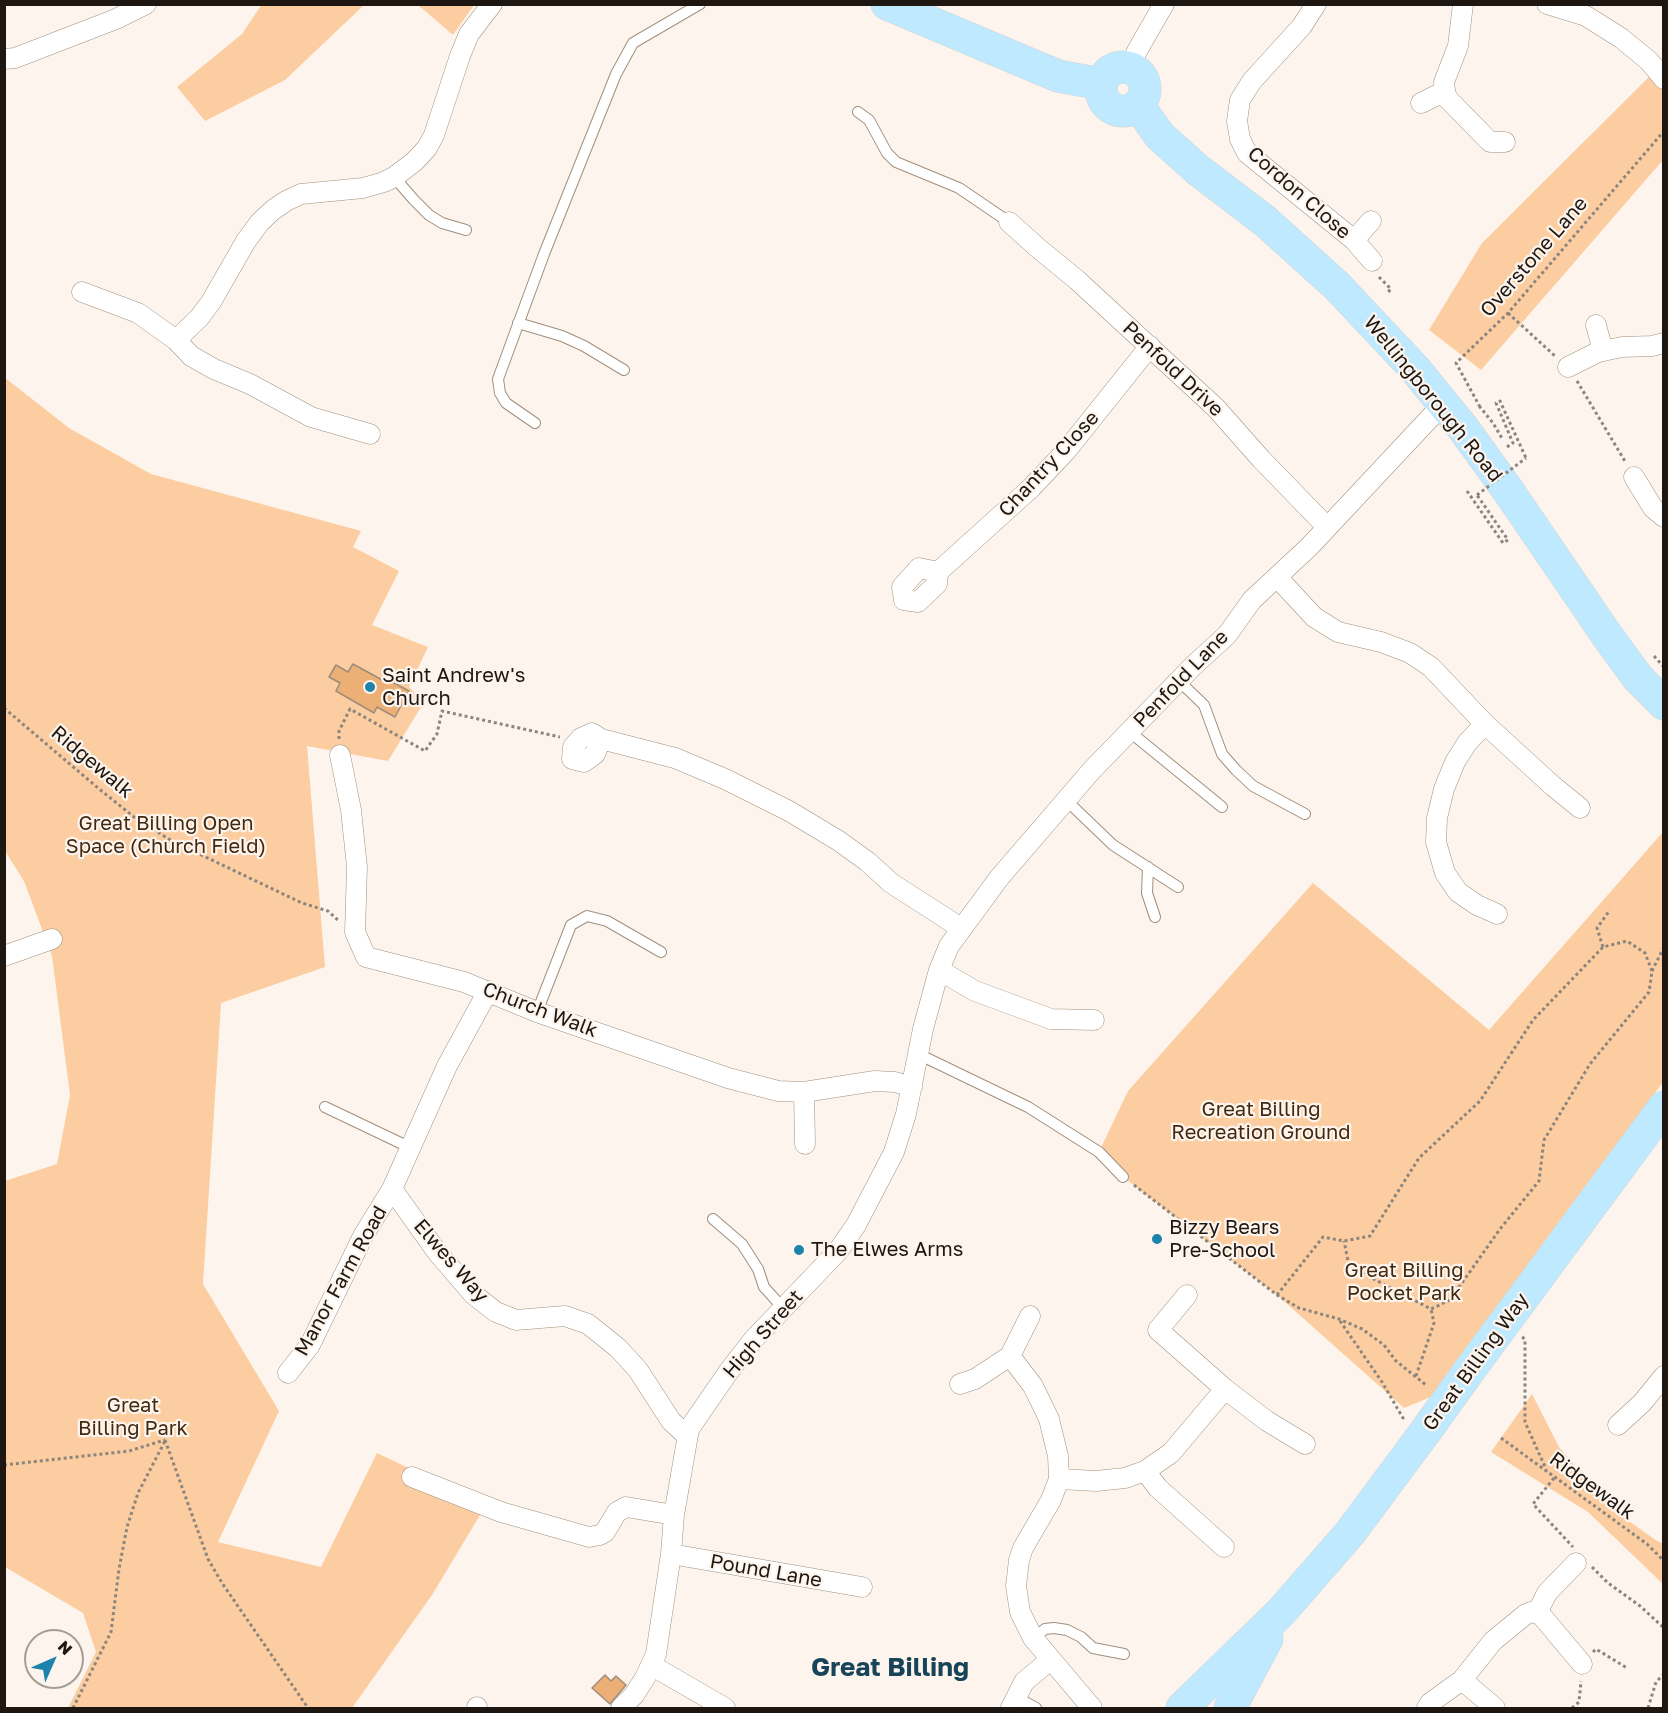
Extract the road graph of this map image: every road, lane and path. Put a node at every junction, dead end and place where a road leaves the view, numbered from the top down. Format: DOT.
graph roads {
  1 [pos="146,4"];
  2 [pos="492,4"];
  3 [pos="700,4"];
  4 [pos="887,4"];
  5 [pos="1164,4"];
  6 [pos="1316,4"];
  7 [pos="1463,4"];
  8 [pos="1560,6"];
  9 [pos="4,59"];
  10 [pos="1130,68"];
  11 [pos="1664,79"];
  12 [pos="1101,84"];
  13 [pos="1445,91"];
  14 [pos="1421,103"];
  15 [pos="1138,105"];
  16 [pos="858,112"];
  17 [pos="1664,131"];
  18 [pos="1493,148"];
  19 [pos="394,177"];
  20 [pos="1371,221"];
  21 [pos="1009,222"];
  22 [pos="466,230"];
  23 [pos="1354,240"];
  24 [pos="1372,261"];
  25 [pos="82,292"];
  26 [pos="1508,313"];
  27 [pos="518,323"];
  28 [pos="1596,325"];
  29 [pos="176,340"];
  30 [pos="1664,343"];
  31 [pos="1150,346"];
  32 [pos="1604,351"];
  33 [pos="1568,367"];
  34 [pos="624,370"];
  35 [pos="1443,404"];
  36 [pos="1480,407"];
  37 [pos="535,423"];
  38 [pos="370,434"];
  39 [pos="1507,447"];
  40 [pos="1634,477"];
  41 [pos="1467,491"];
  42 [pos="1662,526"];
  43 [pos="1327,527"];
  44 [pos="938,572"];
  45 [pos="1277,577"];
  46 [pos="1179,681"];
  47 [pos="1664,704"];
  48 [pos="4,708"];
  49 [pos="1485,724"];
  50 [pos="1130,732"];
  51 [pos="578,741"];
  52 [pos="340,755"];
  53 [pos="1066,800"];
  54 [pos="1222,807"];
  55 [pos="1580,808"];
  56 [pos="1305,814"];
  57 [pos="1148,867"];
  58 [pos="1178,887"];
  59 [pos="1610,910"];
  60 [pos="1497,914"];
  61 [pos="1155,917"];
  62 [pos="961,928"];
  63 [pos="355,932"];
  64 [pos="52,939"];
  65 [pos="1603,947"];
  66 [pos="1664,947"];
  67 [pos="661,952"];
  68 [pos="4,956"];
  69 [pos="939,970"];
  70 [pos="1652,971"];
  71 [pos="488,991"];
  72 [pos="537,1012"];
  73 [pos="1094,1020"];
  74 [pos="918,1054"];
  75 [pos="912,1087"];
  76 [pos="804,1092"];
  77 [pos="325,1107"];
  78 [pos="1664,1107"];
  79 [pos="806,1144"];
  80 [pos="411,1148"];
  81 [pos="1123,1177"];
  82 [pos="392,1189"];
  83 [pos="713,1219"];
  84 [pos="1344,1241"];
  85 [pos="1187,1294"];
  86 [pos="1277,1295"];
  87 [pos="783,1308"];
  88 [pos="1431,1309"];
  89 [pos="1030,1317"];
  90 [pos="1339,1319"];
  91 [pos="1503,1324"];
  92 [pos="1010,1356"];
  93 [pos="288,1372"];
  94 [pos="1416,1376"];
  95 [pos="1664,1376"];
  96 [pos="960,1384"];
  97 [pos="1426,1385"];
  98 [pos="1225,1389"];
  99 [pos="1618,1425"];
  100 [pos="1412,1429"];
  101 [pos="687,1436"];
  102 [pos="1501,1438"];
  103 [pos="165,1440"];
  104 [pos="1305,1444"];
  105 [pos="4,1466"];
  106 [pos="1145,1471"];
  107 [pos="1546,1472"];
  108 [pos="412,1478"];
  109 [pos="1059,1479"];
  110 [pos="674,1515"];
  111 [pos="1224,1547"];
  112 [pos="671,1554"];
  113 [pos="1664,1561"];
  114 [pos="1576,1563"];
  115 [pos="862,1587"];
  116 [pos="1281,1611"];
  117 [pos="1537,1613"];
  118 [pos="1032,1638"];
  119 [pos="1124,1654"];
  120 [pos="1050,1660"];
  121 [pos="1582,1664"];
  122 [pos="651,1665"];
  123 [pos="1664,1674"];
  124 [pos="1462,1680"];
  125 [pos="1075,1687"];
  126 [pos="1014,1703"];
  127 [pos="73,1708"];
  128 [pos="308,1708"];
  129 [pos="621,1708"];
  130 [pos="725,1708"];
  131 [pos="1036,1708"];
  132 [pos="1092,1708"];
  133 [pos="1107,1708"];
  134 [pos="1182,1708"];
  135 [pos="1230,1708"];
  136 [pos="1427,1708"];
  137 [pos="1495,1708"];
  138 [pos="1648,1708"];
  1 -- 9 [label="street"];
  2 -- 19 [label="street"];
  3 -- 27 [label="lane"];
  4 -- 12 [label="main road"];
  5 -- 10 [label="street"];
  6 -- 23 [label="street, Cordon Close"];
  7 -- 13 [label="street"];
  8 -- 11 [label="street"];
  10 -- 12 [label="main road"];
  10 -- 15 [label="main road"];
  12 -- 15 [label="main road"];
  13 -- 14 [label="street"];
  13 -- 18 [label="street"];
  15 -- 35 [label="main road, Wellingborough Road"];
  16 -- 21 [label="lane"];
  17 -- 26 [label="path, Overstone Lane"];
  19 -- 22 [label="lane"];
  19 -- 29 [label="street"];
  20 -- 23 [label="street"];
  21 -- 31 [label="street, Penfold Drive"];
  23 -- 24 [label="street, Cordon Close"];
  25 -- 29 [label="street"];
  26 -- 33 [label="path"];
  26 -- 36 [label="path, Overstone Lane"];
  27 -- 34 [label="lane"];
  27 -- 37 [label="lane"];
  28 -- 32 [label="street"];
  29 -- 38 [label="street"];
  30 -- 32 [label="street"];
  31 -- 43 [label="street, Penfold Drive"];
  31 -- 44 [label="street, Chantry Close"];
  32 -- 33 [label="street"];
  33 -- 40 [label="path"];
  35 -- 43 [label="street, Penfold Lane"];
  35 -- 47 [label="main road, Wellingborough Road"];
  39 -- 41 [label="path, bridge"];
  40 -- 42 [label="street"];
  43 -- 45 [label="street, Penfold Lane"];
  45 -- 46 [label="street, Penfold Lane"];
  45 -- 49 [label="street"];
  46 -- 50 [label="street, Penfold Lane"];
  46 -- 56 [label="lane"];
  48 -- 63 [label="path, Ridgewalk"];
  49 -- 55 [label="street"];
  49 -- 60 [label="street"];
  50 -- 53 [label="street, Penfold Lane"];
  50 -- 54 [label="lane"];
  51 -- 52 [label="path"];
  51 -- 62 [label="street"];
  52 -- 63 [label="street, Church Walk"];
  53 -- 57 [label="lane"];
  53 -- 62 [label="street, Penfold Lane"];
  57 -- 58 [label="lane"];
  57 -- 61 [label="lane"];
  59 -- 65 [label="path"];
  62 -- 69 [label="street, Penfold Lane"];
  63 -- 71 [label="street, Church Walk"];
  64 -- 68 [label="street"];
  65 -- 70 [label="path"];
  65 -- 84 [label="path"];
  66 -- 70 [label="path"];
  67 -- 72 [label="lane"];
  69 -- 73 [label="street"];
  69 -- 74 [label="street, High Street"];
  70 -- 88 [label="path"];
  71 -- 72 [label="street, Church Walk"];
  71 -- 80 [label="street"];
  72 -- 76 [label="street, Church Walk"];
  74 -- 75 [label="street, High Street"];
  74 -- 81 [label="lane"];
  75 -- 76 [label="street, Church Walk"];
  75 -- 87 [label="street, High Street"];
  76 -- 79 [label="street"];
  77 -- 80 [label="lane"];
  78 -- 91 [label="main road, Great Billing Way"];
  80 -- 82 [label="street"];
  81 -- 86 [label="path"];
  82 -- 93 [label="street, Manor Farm Road"];
  82 -- 101 [label="street, Elwes Way"];
  83 -- 87 [label="lane"];
  84 -- 86 [label="path"];
  84 -- 88 [label="path"];
  85 -- 98 [label="street"];
  86 -- 90 [label="path"];
  87 -- 101 [label="street, High Street"];
  88 -- 94 [label="path"];
  89 -- 92 [label="street"];
  90 -- 94 [label="path"];
  90 -- 100 [label="path"];
  91 -- 100 [label="main road, Great Billing Way, bridge"];
  91 -- 107 [label="path"];
  92 -- 96 [label="street"];
  92 -- 109 [label="street"];
  94 -- 97 [label="path"];
  95 -- 99 [label="street"];
  98 -- 104 [label="street"];
  98 -- 106 [label="street"];
  100 -- 116 [label="main road, Great Billing Way"];
  101 -- 110 [label="street, High Street"];
  102 -- 107 [label="path, Ridgewalk"];
  103 -- 105 [label="path"];
  103 -- 127 [label="path"];
  103 -- 128 [label="path"];
  106 -- 109 [label="street"];
  106 -- 111 [label="street"];
  107 -- 113 [label="path, Ridgewalk"];
  108 -- 110 [label="street"];
  109 -- 118 [label="street"];
  110 -- 112 [label="street, High Street"];
  112 -- 115 [label="street, Pound Lane"];
  112 -- 122 [label="street, High Street"];
  114 -- 117 [label="street"];
  116 -- 134 [label="main road, Great Billing Way"];
  116 -- 135 [label="main road, Great Billing Way"];
  117 -- 121 [label="street"];
  117 -- 124 [label="street"];
  118 -- 119 [label="lane"];
  118 -- 120 [label="street"];
  120 -- 125 [label="street"];
  120 -- 126 [label="street"];
  122 -- 129 [label="street, High Street"];
  122 -- 130 [label="street"];
  123 -- 138 [label="path"];
  124 -- 136 [label="street"];
  124 -- 137 [label="street"];
  125 -- 132 [label="street"];
  125 -- 133 [label="street"];
  126 -- 131 [label="lane"];
}
